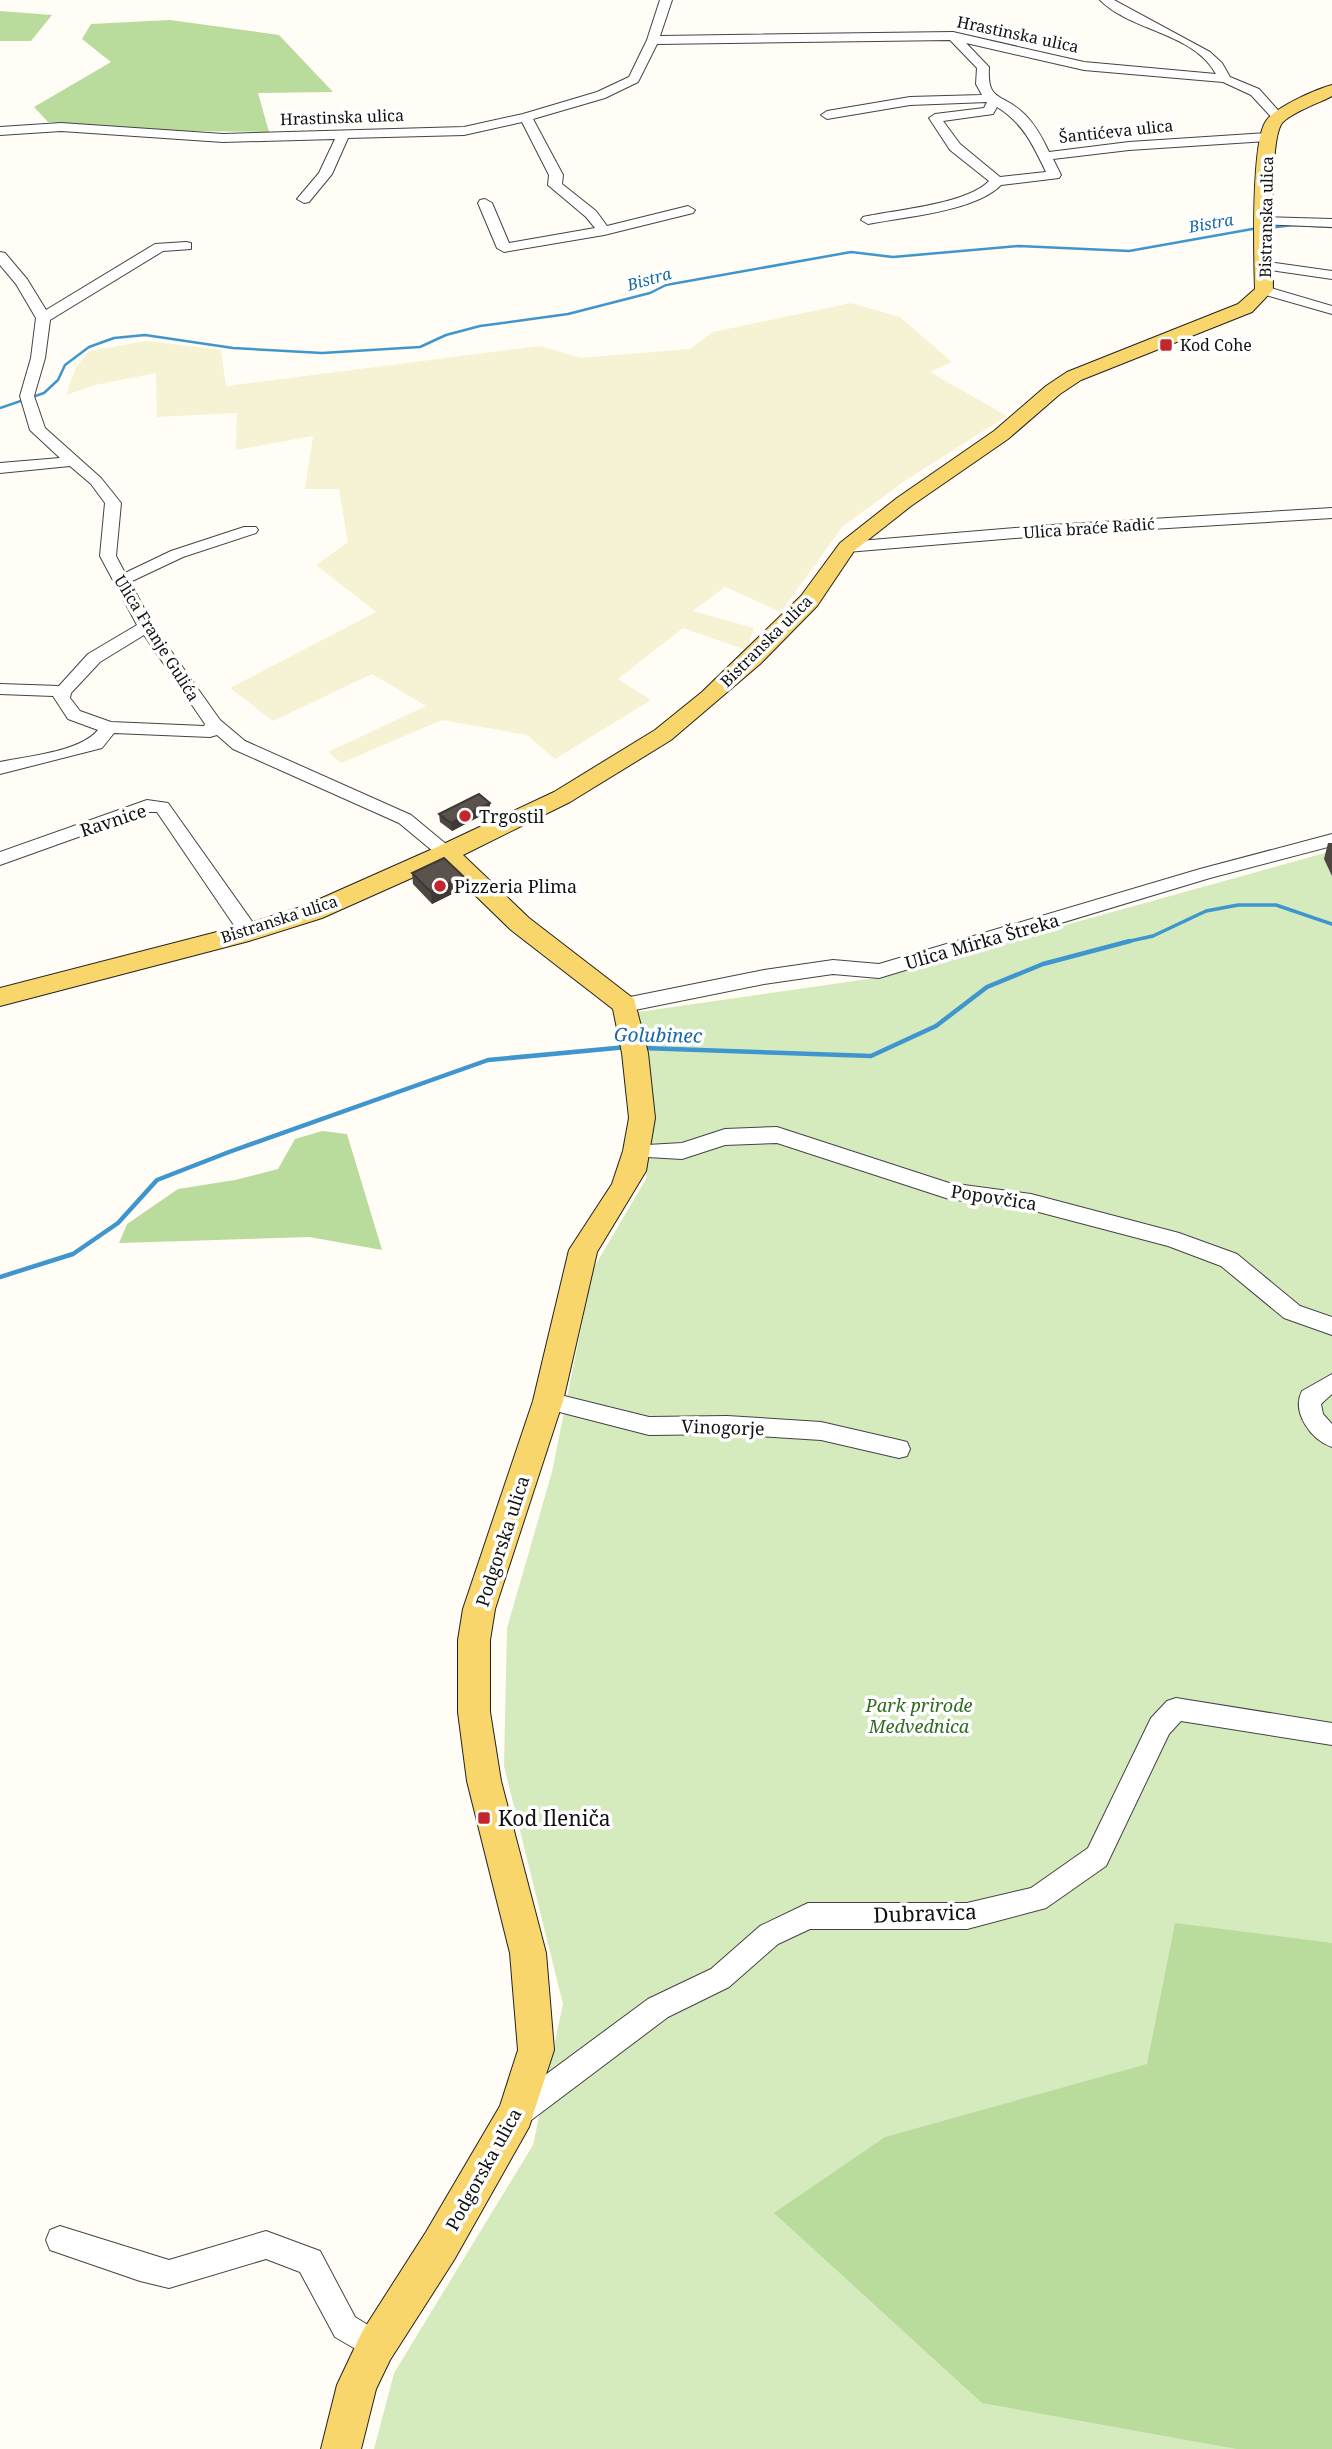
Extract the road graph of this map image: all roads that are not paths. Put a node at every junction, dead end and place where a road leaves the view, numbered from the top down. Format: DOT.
graph roads {
  1 [pos="666,0"];
  2 [pos="1106,0"];
  3 [pos="953,36"];
  4 [pos="653,40"];
  5 [pos="1225,79"];
  6 [pos="1332,90"];
  7 [pos="992,100"];
  8 [pos="827,115"];
  9 [pos="526,117"];
  10 [pos="1278,117"];
  11 [pos="0,131"];
  12 [pos="343,135"];
  13 [pos="1267,137"];
  14 [pos="1045,156"];
  15 [pos="998,181"];
  16 [pos="304,199"];
  17 [pos="485,203"];
  18 [pos="688,210"];
  19 [pos="868,220"];
  20 [pos="1332,223"];
  21 [pos="1264,225"];
  22 [pos="604,232"];
  23 [pos="186,246"];
  24 [pos="0,256"];
  25 [pos="1262,265"];
  26 [pos="6,269"];
  27 [pos="1332,275"];
  28 [pos="1264,290"];
  29 [pos="1332,310"];
  30 [pos="43,318"];
  31 [pos="72,461"];
  32 [pos="0,468"];
  33 [pos="1332,513"];
  34 [pos="250,530"];
  35 [pos="847,547"];
  36 [pos="121,581"];
  37 [pos="146,626"];
  38 [pos="0,689"];
  39 [pos="63,691"];
  40 [pos="214,724"];
  41 [pos="109,729"];
  42 [pos="0,768"];
  43 [pos="1332,840"];
  44 [pos="446,853"];
  45 [pos="0,859"];
  46 [pos="249,932"];
  47 [pos="0,997"];
  48 [pos="625,1005"];
  49 [pos="638,1151"];
  50 [pos="1332,1326"];
  51 [pos="1332,1383"];
  52 [pos="548,1401"];
  53 [pos="1332,1438"];
  54 [pos="899,1449"];
  55 [pos="1332,1734"];
  56 [pos="516,2114"];
  57 [pos="60,2240"];
  58 [pos="376,2346"];
  59 [pos="341,2449"];
  1 -- 4 [label="street, Hrastinska ulica"];
  2 -- 5 [label="street"];
  3 -- 4 [label="street, Hrastinska ulica"];
  3 -- 5 [label="street, Hrastinska ulica"];
  3 -- 7 [label="street"];
  4 -- 9 [label="street, Hrastinska ulica"];
  5 -- 10 [label="street, Hrastinska ulica"];
  6 -- 10 [label="main road"];
  7 -- 8 [label="street"];
  7 -- 14 [label="street, Šantićeva ulica"];
  7 -- 15 [label="street"];
  9 -- 12 [label="street, Hrastinska ulica"];
  9 -- 22 [label="street"];
  10 -- 13 [label="main road, Bistranska ulica"];
  11 -- 12 [label="street, Hrastinska ulica"];
  12 -- 16 [label="street"];
  13 -- 14 [label="street, Šantićeva ulica"];
  13 -- 21 [label="main road, Bistranska ulica"];
  14 -- 15 [label="street"];
  15 -- 19 [label="street"];
  17 -- 22 [label="street"];
  18 -- 22 [label="street"];
  20 -- 21 [label="street"];
  21 -- 25 [label="main road, Bistranska ulica"];
  23 -- 30 [label="street"];
  24 -- 26 [label="street"];
  25 -- 27 [label="street"];
  25 -- 28 [label="main road, Bistranska ulica"];
  26 -- 30 [label="street"];
  28 -- 29 [label="street"];
  28 -- 35 [label="main road, Bistranska ulica"];
  30 -- 31 [label="street, Ulica Franje Gulića"];
  31 -- 32 [label="street"];
  31 -- 36 [label="street, Ulica Franje Gulića"];
  33 -- 35 [label="street, Ulica braće Radić"];
  34 -- 36 [label="street"];
  35 -- 44 [label="main road, Bistranska ulica"];
  36 -- 37 [label="street, Ulica Franje Gulića"];
  37 -- 39 [label="street"];
  37 -- 40 [label="street, Ulica Franje Gulića"];
  38 -- 39 [label="street"];
  39 -- 41 [label="street"];
  40 -- 41 [label="street"];
  40 -- 44 [label="street, Ulica Franje Gulića"];
  41 -- 42 [label="street"];
  43 -- 48 [label="street, Ulica Mirka Štreka"];
  44 -- 46 [label="main road, Bistranska ulica"];
  44 -- 48 [label="main road"];
  45 -- 46 [label="street, Ravnice"];
  46 -- 47 [label="main road, Bistranska ulica"];
  48 -- 49 [label="main road, Podgorska ulica"];
  49 -- 50 [label="street, Popovčica"];
  49 -- 52 [label="main road, Podgorska ulica"];
  51 -- 53 [label="street"];
  52 -- 54 [label="street, Vinogorje"];
  52 -- 56 [label="main road, Podgorska ulica"];
  55 -- 56 [label="street, Dubravica"];
  56 -- 58 [label="main road, Podgorska ulica"];
  57 -- 58 [label="street"];
  58 -- 59 [label="main road, Podgorska ulica"];
}
